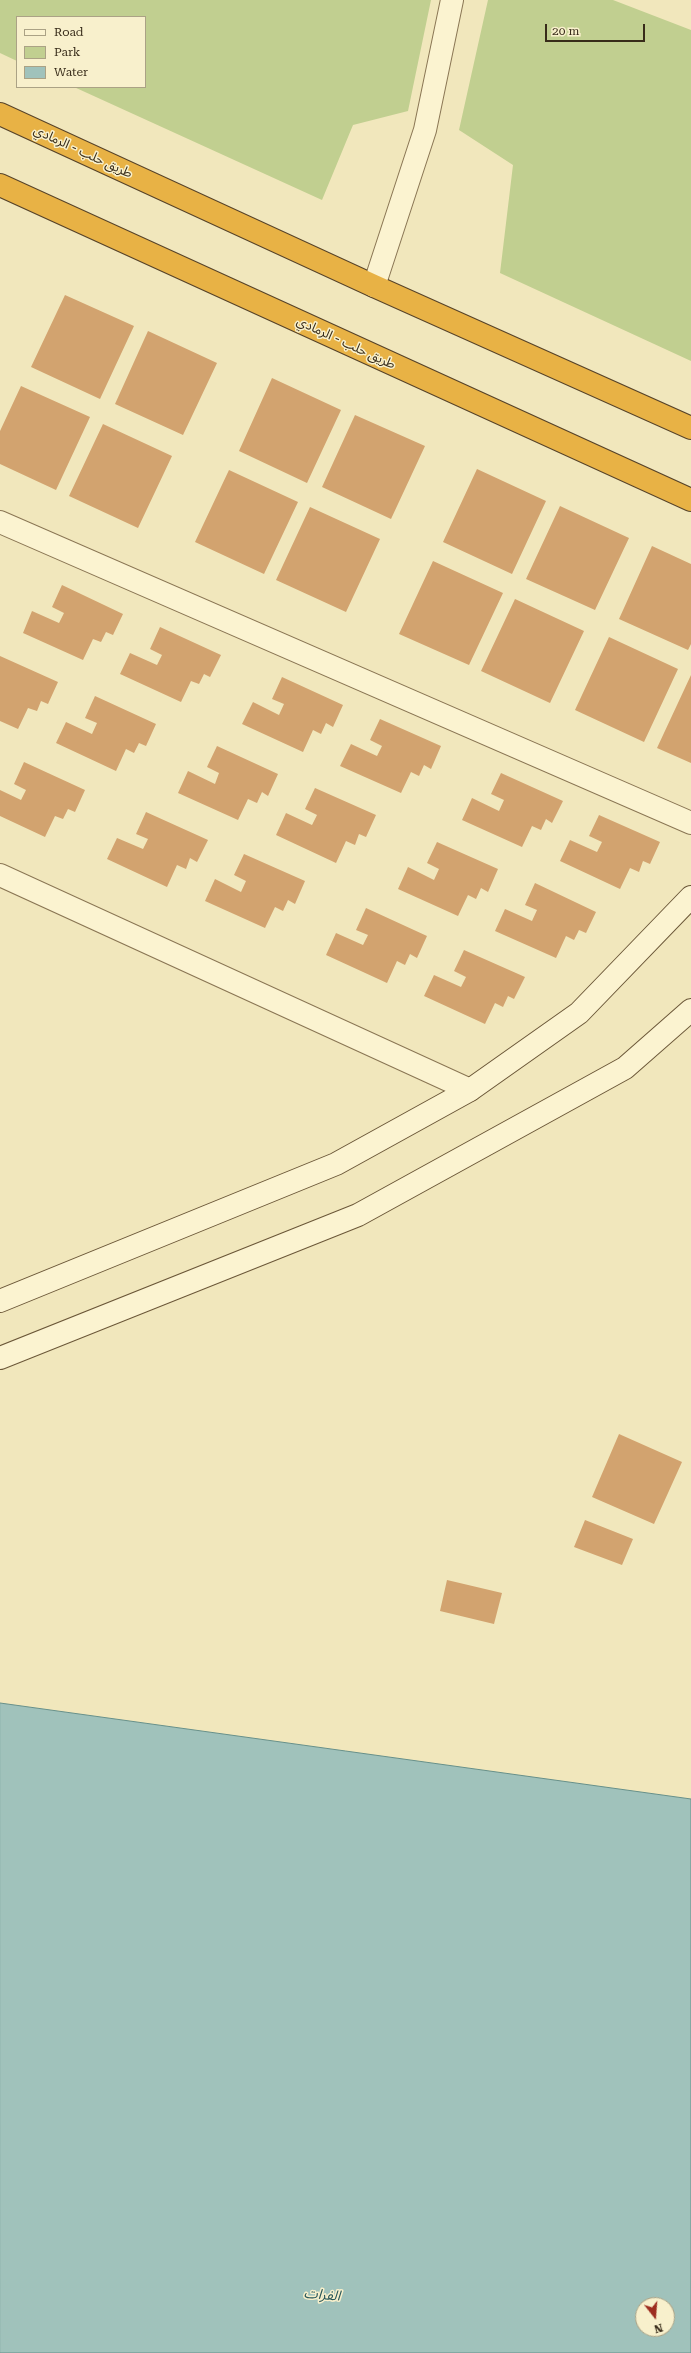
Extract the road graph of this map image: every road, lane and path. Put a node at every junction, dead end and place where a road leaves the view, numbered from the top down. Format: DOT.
graph roads {
  1 [pos="452,0"];
  2 [pos="0,114"];
  3 [pos="0,185"];
  4 [pos="374,286"];
  5 [pos="691,428"];
  6 [pos="691,500"];
  7 [pos="0,522"];
  8 [pos="691,823"];
  9 [pos="0,875"];
  10 [pos="691,897"];
  11 [pos="691,1010"];
  12 [pos="470,1090"];
  13 [pos="0,1301"];
  14 [pos="0,1358"];
  1 -- 4 [label="street"];
  2 -- 4 [label="highway, طريق حلب - الرمادي"];
  3 -- 6 [label="highway, طريق حلب - الرمادي"];
  4 -- 5 [label="highway, طريق حلب - الرمادي"];
  7 -- 8 [label="street"];
  9 -- 12 [label="street"];
  10 -- 12 [label="street"];
  11 -- 14 [label="street"];
  12 -- 13 [label="street"];
}
